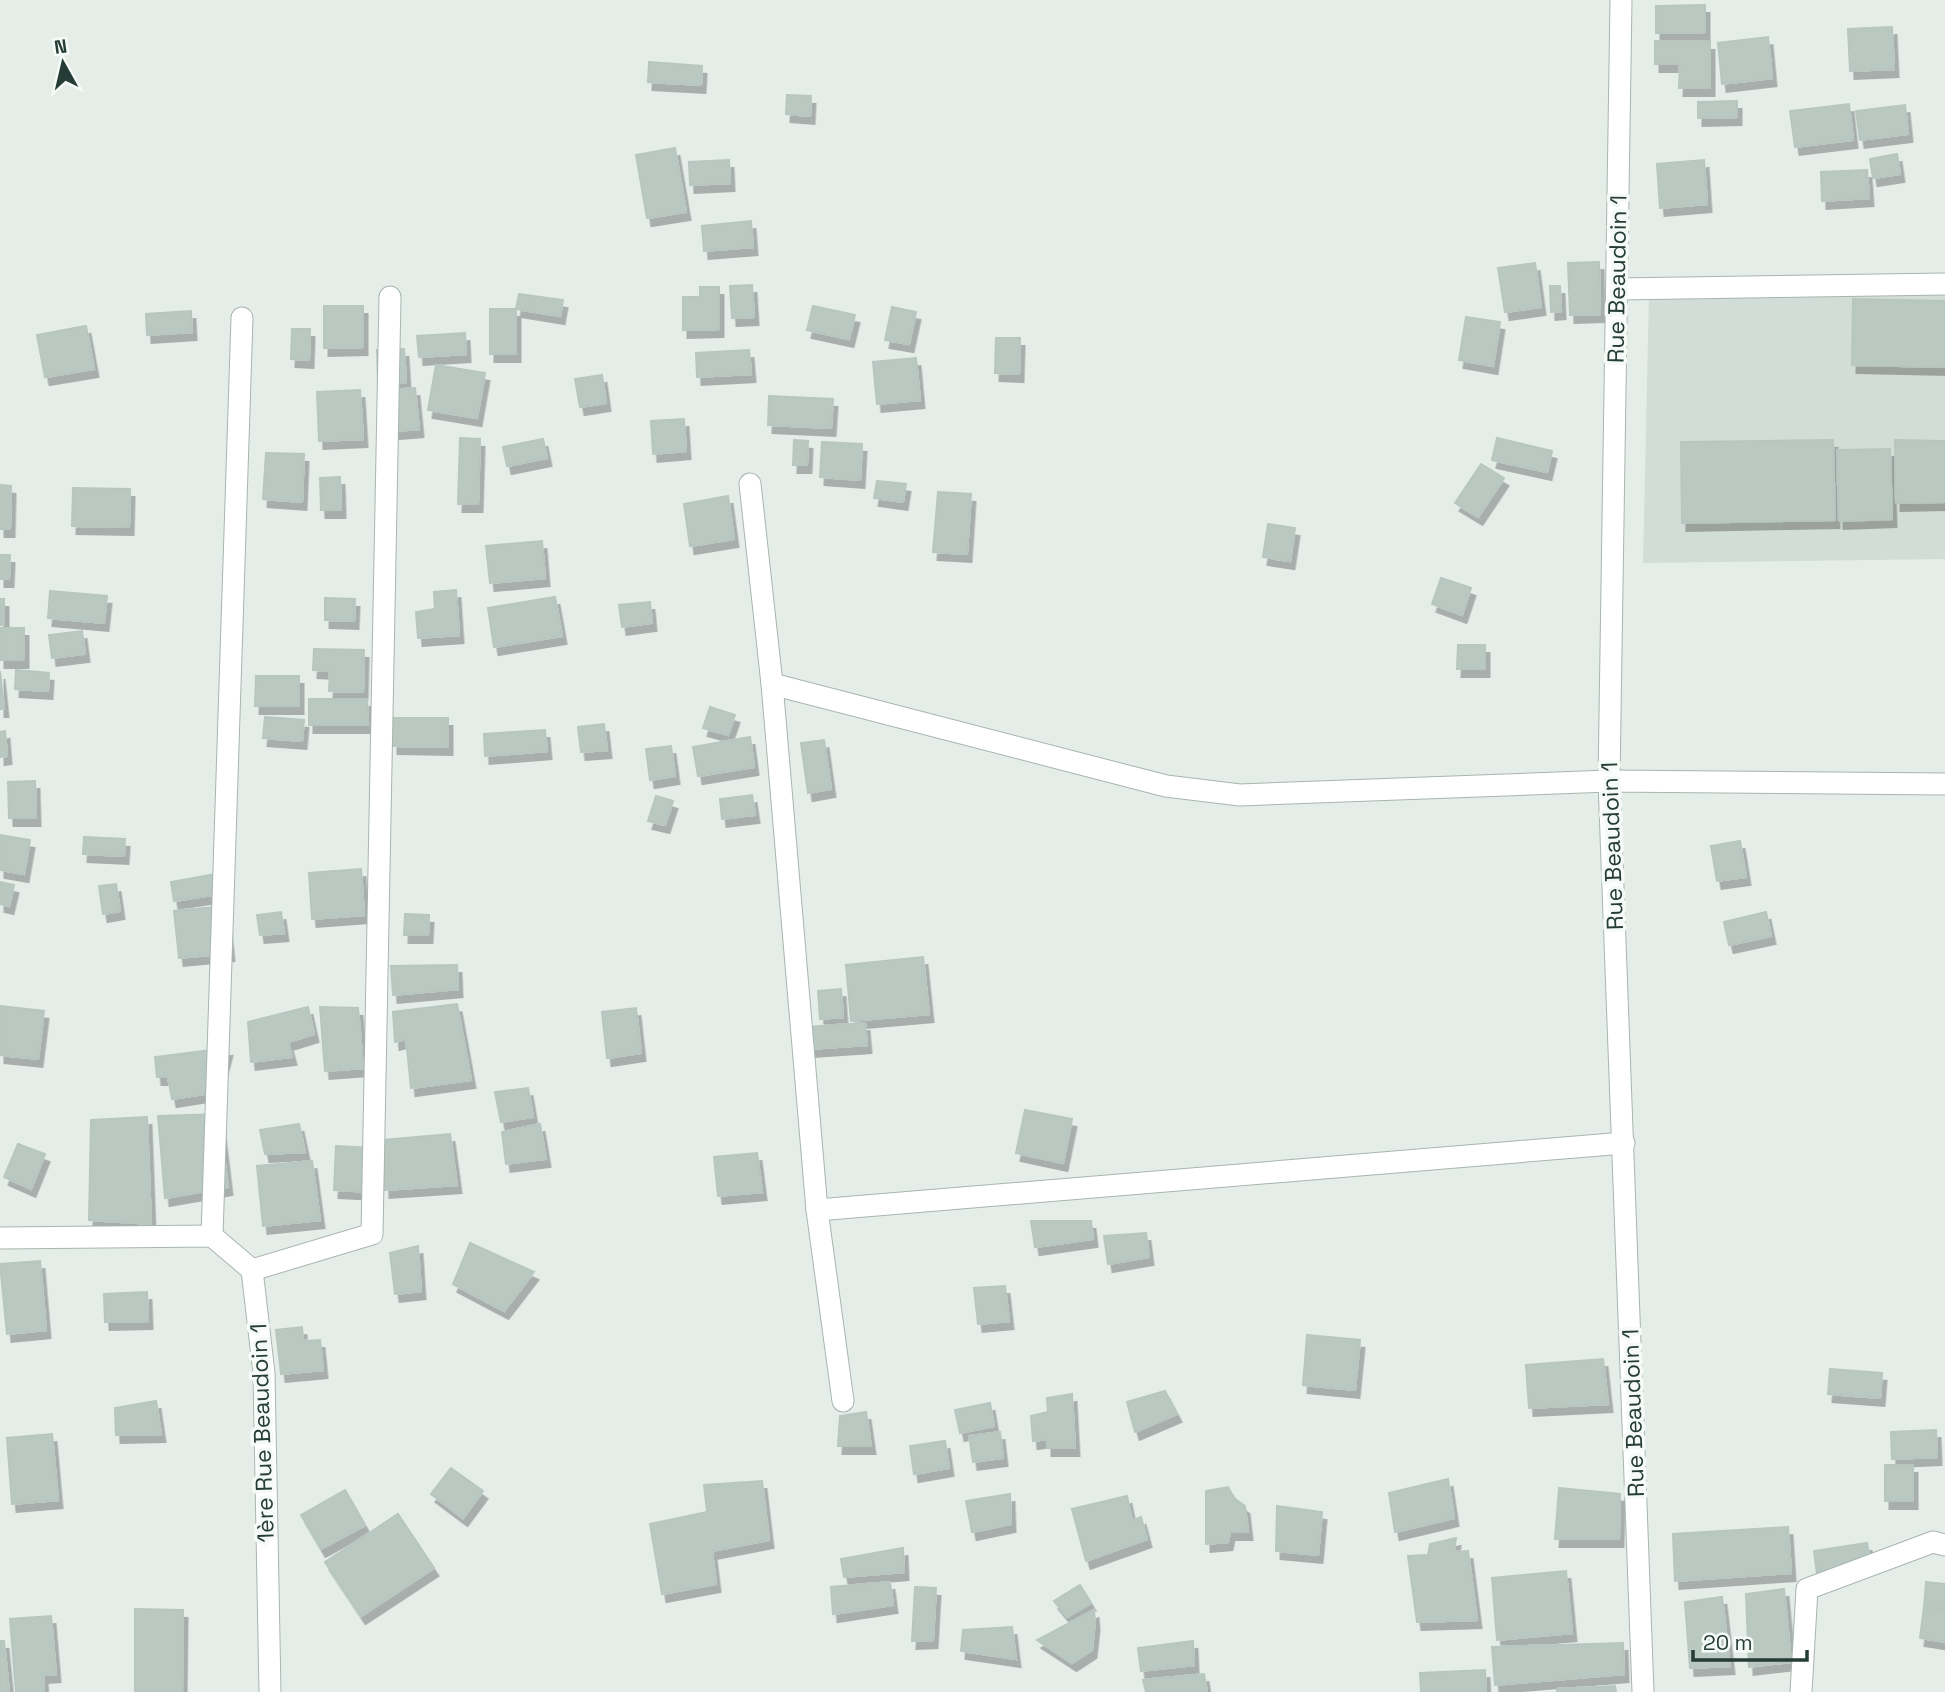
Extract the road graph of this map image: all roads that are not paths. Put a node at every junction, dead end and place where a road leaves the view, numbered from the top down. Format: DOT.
graph roads {
  1 [pos="1621,0"];
  2 [pos="1945,284"];
  3 [pos="1617,289"];
  4 [pos="390,298"];
  5 [pos="242,318"];
  6 [pos="750,484"];
  7 [pos="772,684"];
  8 [pos="1609,781"];
  9 [pos="1945,784"];
  10 [pos="1624,1143"];
  11 [pos="817,1210"];
  12 [pos="212,1236"];
  13 [pos="0,1238"];
  14 [pos="252,1270"];
  15 [pos="843,1401"];
  16 [pos="1945,1545"];
  17 [pos="270,1692"];
  18 [pos="1643,1692"];
  19 [pos="1801,1692"];
  1 -- 3 [label="street, Rue Beaudoin 1"];
  2 -- 3 [label="street"];
  3 -- 8 [label="street, Rue Beaudoin 1"];
  4 -- 14 [label="street"];
  5 -- 12 [label="street"];
  6 -- 7 [label="street"];
  7 -- 8 [label="street"];
  7 -- 11 [label="street"];
  8 -- 9 [label="street"];
  8 -- 10 [label="street, Rue Beaudoin 1"];
  10 -- 11 [label="street"];
  10 -- 18 [label="street, Rue Beaudoin 1"];
  11 -- 15 [label="street"];
  12 -- 13 [label="street"];
  12 -- 14 [label="street"];
  14 -- 17 [label="street, 1ère Rue Beaudoin 1"];
  16 -- 19 [label="street"];
}
